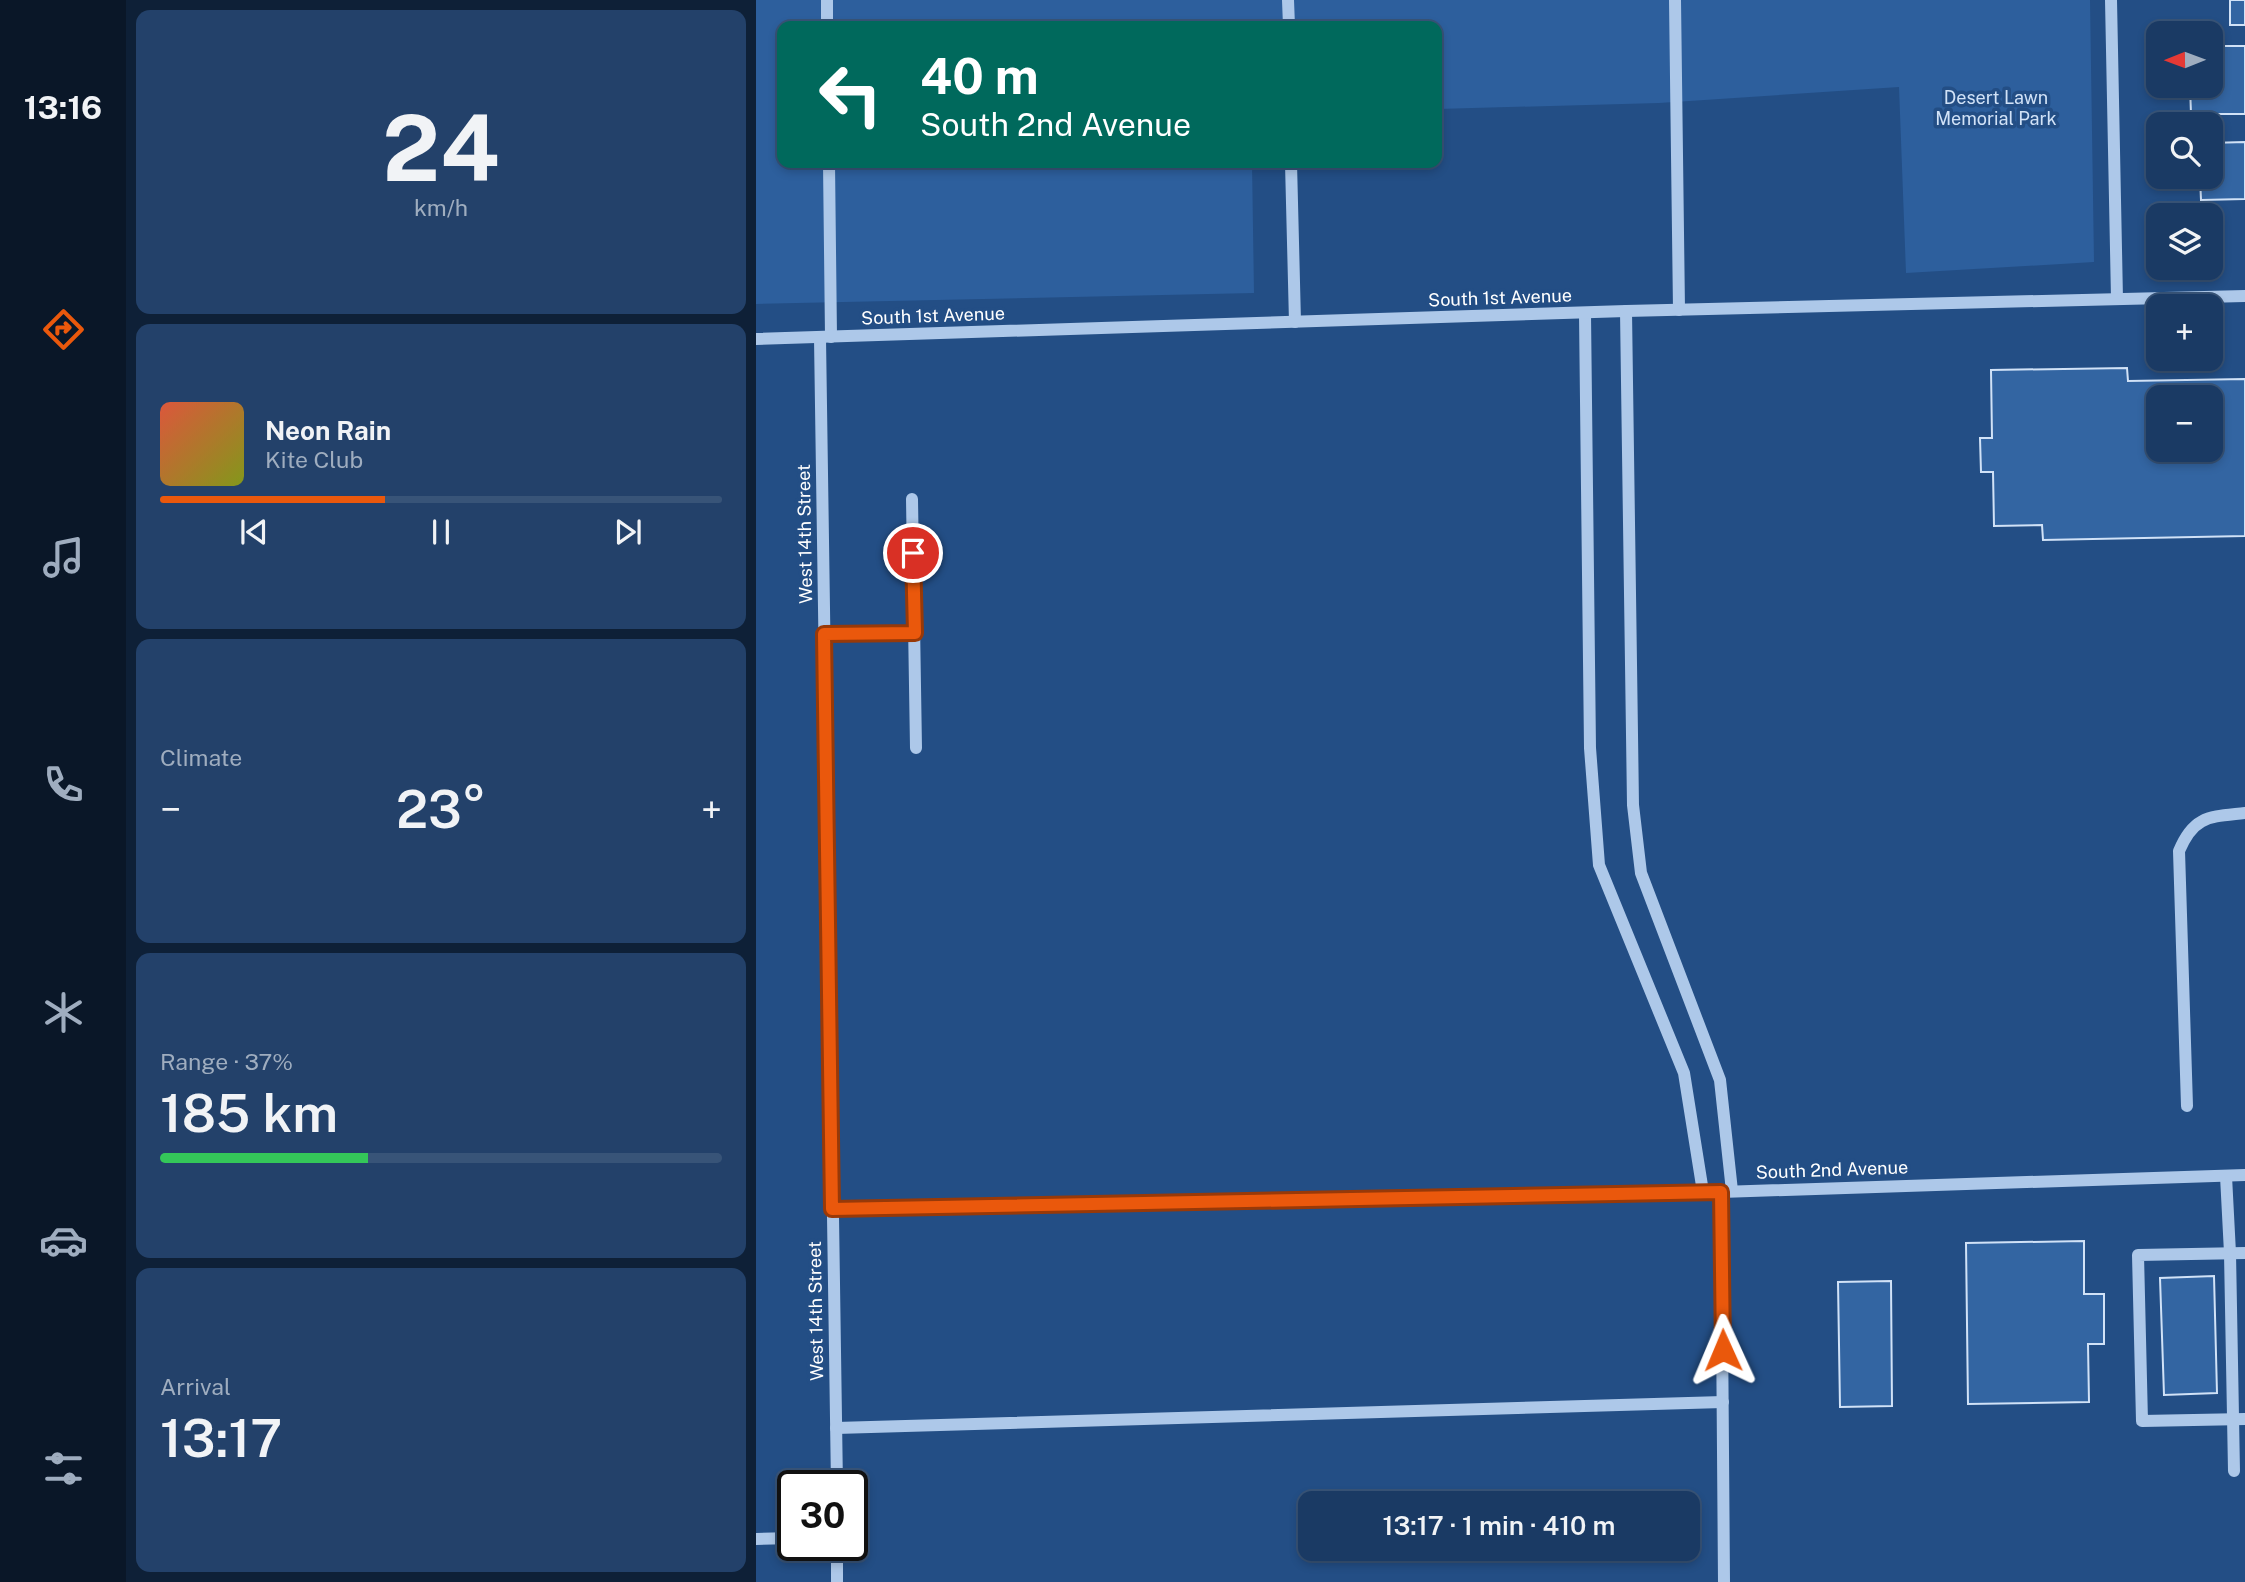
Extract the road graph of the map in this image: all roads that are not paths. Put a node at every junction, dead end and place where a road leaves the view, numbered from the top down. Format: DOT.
graph roads {
  1 [pos="827,0"];
  2 [pos="1288,0"];
  3 [pos="1675,0"];
  4 [pos="2111,0"];
  5 [pos="827,21"];
  6 [pos="1289,21"];
  7 [pos="829,168"];
  8 [pos="1292,168"];
  9 [pos="2245,296"];
  10 [pos="2117,299"];
  11 [pos="1679,310"];
  12 [pos="1626,311"];
  13 [pos="1585,314"];
  14 [pos="1295,322"];
  15 [pos="825,337"];
  16 [pos="756,340"];
  17 [pos="912,499"];
  18 [pos="915,633"];
  19 [pos="824,634"];
  20 [pos="916,748"];
  21 [pos="2245,813"];
  22 [pos="2187,1105"];
  23 [pos="2227,1175"];
  24 [pos="2245,1175"];
  25 [pos="1727,1191"];
  26 [pos="1703,1192"];
  27 [pos="832,1209"];
  28 [pos="2230,1253"];
  29 [pos="2245,1253"];
  30 [pos="1723,1402"];
  31 [pos="2239,1419"];
  32 [pos="836,1429"];
  33 [pos="837,1470"];
  34 [pos="2234,1471"];
  35 [pos="777,1538"];
  36 [pos="756,1539"];
  37 [pos="838,1561"];
  38 [pos="837,1582"];
  39 [pos="1724,1582"];
  1 -- 5 [label="street"];
  2 -- 6 [label="street"];
  3 -- 11 [label="street"];
  4 -- 10 [label="street"];
  7 -- 15 [label="street, West 14th Street"];
  8 -- 14 [label="street"];
  9 -- 10 [label="street, South 1st Avenue"];
  10 -- 11 [label="street, South 1st Avenue"];
  11 -- 12 [label="street, South 1st Avenue"];
  12 -- 13 [label="street, South 1st Avenue"];
  12 -- 25 [label="street"];
  13 -- 14 [label="street, South 1st Avenue"];
  13 -- 26 [label="street"];
  14 -- 15 [label="street, South 1st Avenue"];
  15 -- 16 [label="street, South 1st Avenue"];
  15 -- 19 [label="street, West 14th Street"];
  17 -- 18 [label="street"];
  18 -- 19 [label="street"];
  18 -- 20 [label="street"];
  19 -- 27 [label="street, West 14th Street"];
  21 -- 22 [label="street"];
  23 -- 24 [label="street, South 2nd Avenue"];
  23 -- 25 [label="street, South 2nd Avenue"];
  23 -- 28 [label="street"];
  25 -- 26 [label="street, South 2nd Avenue"];
  25 -- 30 [label="street"];
  26 -- 27 [label="street, South 2nd Avenue"];
  27 -- 32 [label="street, West 14th Street"];
  28 -- 29 [label="street"];
  28 -- 31 [label="street"];
  28 -- 31 [label="street"];
  30 -- 32 [label="street"];
  30 -- 39 [label="street"];
  31 -- 34 [label="street"];
  32 -- 33 [label="street, West 14th Street"];
  35 -- 36 [label="street"];
  37 -- 38 [label="street"];
}
